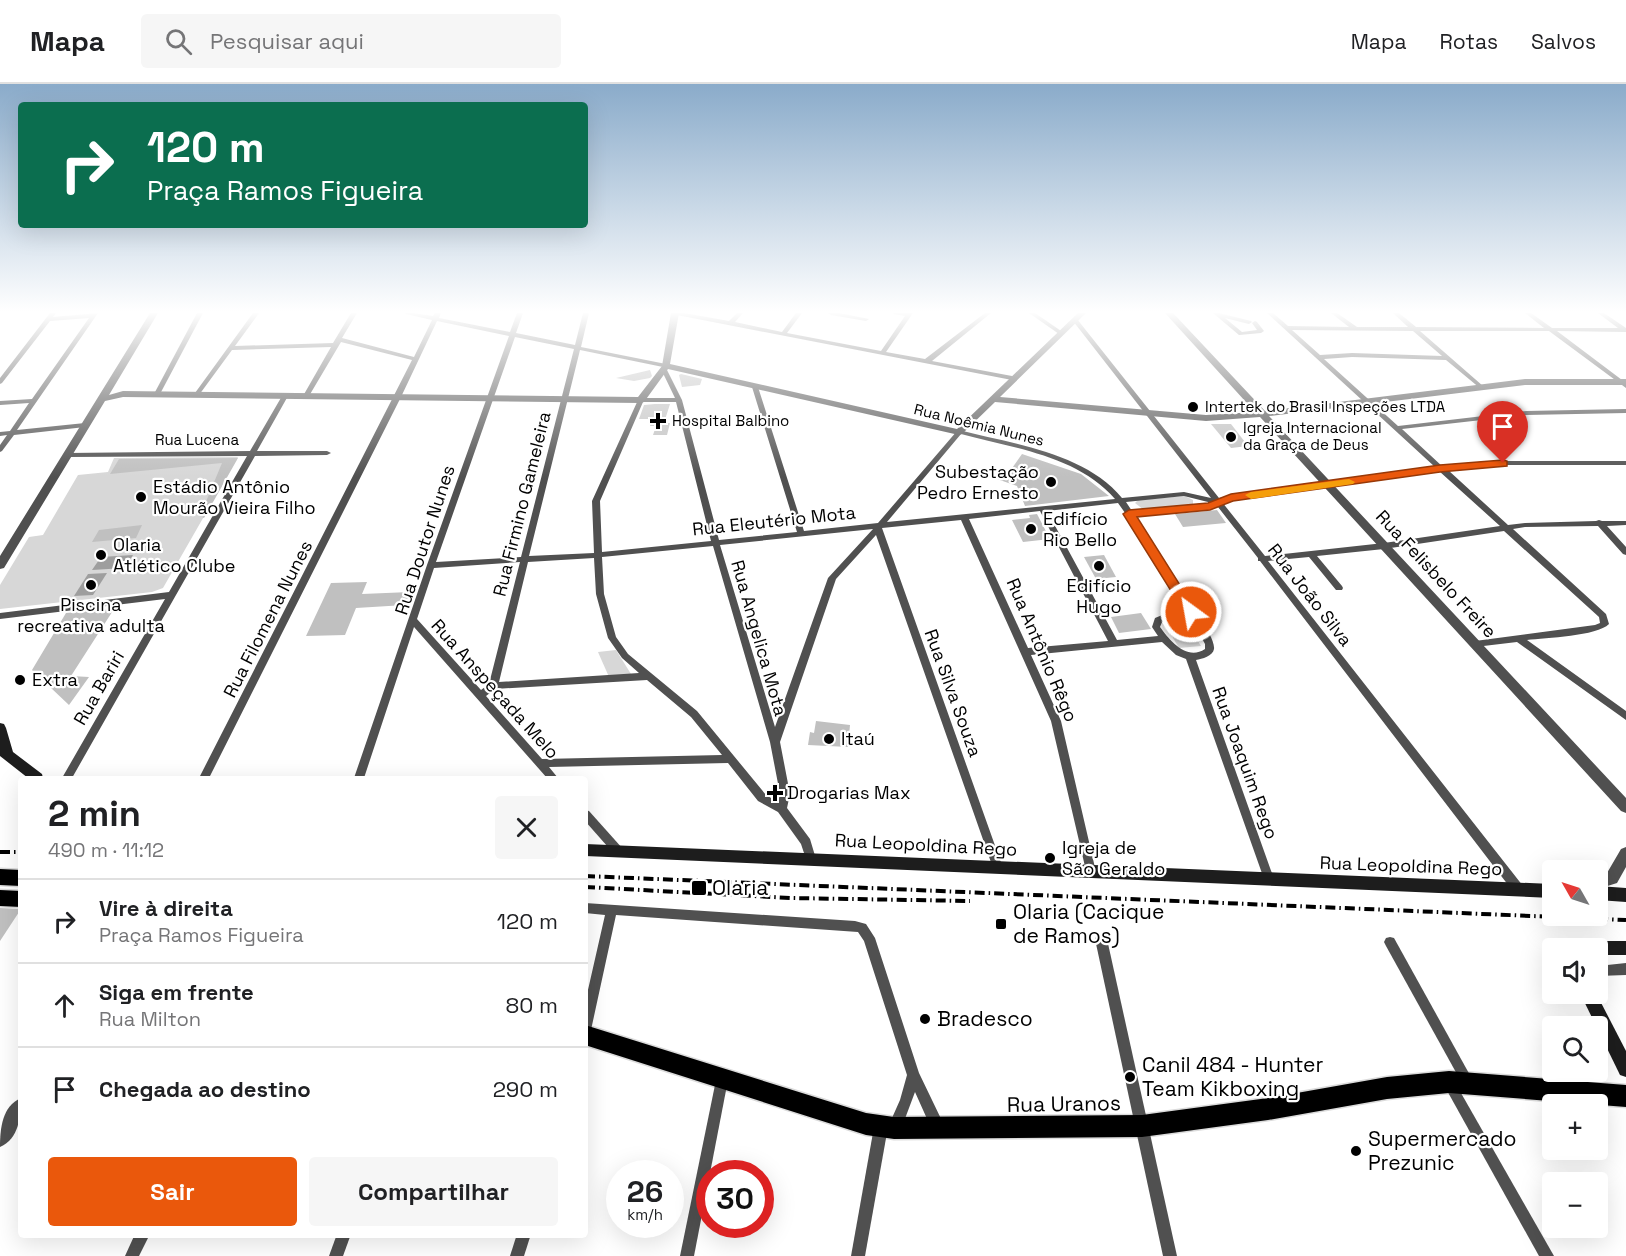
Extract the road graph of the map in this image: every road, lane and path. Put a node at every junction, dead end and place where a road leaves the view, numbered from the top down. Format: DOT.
graph roads {
  1 [pos="11,368"];
  2 [pos="58,368"];
  3 [pos="120,368"];
  4 [pos="171,368"];
  5 [pos="216,368"];
  6 [pos="322,368"];
  7 [pos="412,368"];
  8 [pos="501,368"];
  9 [pos="572,368"];
  10 [pos="653,368"];
  11 [pos="667,368"];
  12 [pos="960,368"];
  13 [pos="1023,368"];
  14 [pos="1113,368"];
  15 [pos="1219,368"];
  16 [pos="1330,368"];
  17 [pos="1458,368"];
  18 [pos="1603,368"];
  19 [pos="682,370"];
  20 [pos="666,371"];
  21 [pos="1012,378"];
  22 [pos="0,382"];
  23 [pos="1625,384"];
  24 [pos="755,387"];
  25 [pos="1480,387"];
  26 [pos="157,394"];
  27 [pos="197,394"];
  28 [pos="285,396"];
  29 [pos="306,396"];
  30 [pos="398,397"];
  31 [pos="489,398"];
  32 [pos="100,399"];
  33 [pos="564,399"];
  34 [pos="991,399"];
  35 [pos="641,400"];
  36 [pos="679,400"];
  37 [pos="35,401"];
  38 [pos="1366,402"];
  39 [pos="0,403"];
  40 [pos="1626,411"];
  41 [pos="1148,412"];
  42 [pos="1262,414"];
  43 [pos="84,425"];
  44 [pos="1395,428"];
  45 [pos="12,432"];
  46 [pos="959,432"];
  47 [pos="0,434"];
  48 [pos="0,450"];
  49 [pos="250,453"];
  50 [pos="327,453"];
  51 [pos="67,455"];
  52 [pos="1626,464"];
  53 [pos="1440,469"];
  54 [pos="1327,485"];
  55 [pos="1196,498"];
  56 [pos="1121,501"];
  57 [pos="1219,501"];
  58 [pos="1195,507"];
  59 [pos="1042,509"];
  60 [pos="1129,514"];
  61 [pos="964,517"];
  62 [pos="1599,522"];
  63 [pos="1626,523"];
  64 [pos="879,527"];
  65 [pos="1504,527"];
  66 [pos="801,533"];
  67 [pos="716,543"];
  68 [pos="1384,546"];
  69 [pos="1626,552"];
  70 [pos="598,555"];
  71 [pos="1311,555"];
  72 [pos="1261,559"];
  73 [pos="523,560"];
  74 [pos="0,565"];
  75 [pos="430,565"];
  76 [pos="1339,588"];
  77 [pos="170,595"];
  78 [pos="1191,612"];
  79 [pos="0,616"];
  80 [pos="414,621"];
  81 [pos="1163,639"];
  82 [pos="1519,639"];
  83 [pos="1114,643"];
  84 [pos="1475,644"];
  85 [pos="1024,652"];
  86 [pos="1190,657"];
  87 [pos="650,676"];
  88 [pos="494,686"];
  89 [pos="480,696"];
  90 [pos="1626,716"];
  91 [pos="0,728"];
  92 [pos="775,742"];
  93 [pos="3,751"];
  94 [pos="730,759"];
  95 [pos="539,763"];
  96 [pos="34,776"];
  97 [pos="68,776"];
  98 [pos="205,776"];
  99 [pos="360,776"];
  100 [pos="551,776"];
  101 [pos="1626,807"];
  102 [pos="782,808"];
  103 [pos="588,817"];
  104 [pos="588,850"];
  105 [pos="619,852"];
  106 [pos="1626,853"];
  107 [pos="811,859"];
  108 [pos="998,868"];
  109 [pos="1091,872"];
  110 [pos="0,878"];
  111 [pos="18,878"];
  112 [pos="1269,879"];
  113 [pos="1608,879"];
  114 [pos="1519,890"];
  115 [pos="1542,891"];
  116 [pos="1608,894"];
  117 [pos="1626,895"];
  118 [pos="0,898"];
  119 [pos="18,899"];
  120 [pos="588,908"];
  121 [pos="612,909"];
  122 [pos="1101,939"];
  123 [pos="1389,942"];
  124 [pos="1608,948"];
  125 [pos="1626,948"];
  126 [pos="1626,969"];
  127 [pos="1608,970"];
  128 [pos="1594,1004"];
  129 [pos="588,1016"];
  130 [pos="588,1036"];
  131 [pos="1626,1069"];
  132 [pos="913,1075"];
  133 [pos="722,1080"];
  134 [pos="1458,1082"];
  135 [pos="1626,1096"];
  136 [pos="18,1111"];
  137 [pos="1142,1126"];
  138 [pos="888,1128"];
  139 [pos="939,1128"];
  140 [pos="0,1138"];
  141 [pos="141,1238"];
  142 [pos="343,1238"];
  143 [pos="523,1238"];
  144 [pos="132,1256"];
  145 [pos="336,1256"];
  146 [pos="517,1256"];
  147 [pos="687,1256"];
  148 [pos="858,1256"];
  149 [pos="1170,1256"];
  150 [pos="1547,1256"];
  1 -- 22 [label="street"];
  2 -- 37 [label="street"];
  3 -- 32 [label="street"];
  4 -- 26 [label="street"];
  5 -- 27 [label="street"];
  6 -- 29 [label="street"];
  7 -- 30 [label="street, Rua Filomena Nunes"];
  8 -- 31 [label="street, Rua Doutor Nunes"];
  9 -- 33 [label="street, Rua Firmino Gameleira"];
  10 -- 20 [label="street"];
  11 -- 20 [label="street"];
  12 -- 21 [label="street"];
  13 -- 21 [label="street"];
  14 -- 41 [label="street, Rua João Silva"];
  15 -- 42 [label="street, Rua Felisbelo Freire"];
  16 -- 38 [label="street"];
  17 -- 25 [label="street"];
  18 -- 23 [label="street"];
  19 -- 20 [label="street"];
  19 -- 24 [label="street, Rua Noêmia Nunes"];
  20 -- 35 [label="street"];
  20 -- 36 [label="street, Rua Angelica Mota"];
  21 -- 34 [label="street"];
  23 -- 25 [label="street"];
  24 -- 46 [label="street, Rua Noêmia Nunes"];
  24 -- 66 [label="street"];
  25 -- 38 [label="street"];
  26 -- 27 [label="street"];
  26 -- 32 [label="street"];
  27 -- 28 [label="street"];
  28 -- 29 [label="street"];
  28 -- 49 [label="street, Rua Bariri"];
  29 -- 30 [label="street"];
  30 -- 31 [label="street"];
  30 -- 98 [label="street, Rua Filomena Nunes"];
  31 -- 33 [label="street"];
  31 -- 75 [label="street, Rua Doutor Nunes"];
  32 -- 43 [label="street"];
  33 -- 35 [label="street"];
  33 -- 73 [label="street, Rua Firmino Gameleira"];
  34 -- 41 [label="street"];
  34 -- 46 [label="street"];
  35 -- 36 [label="street"];
  35 -- 70 [label="street"];
  36 -- 67 [label="street, Rua Angelica Mota"];
  37 -- 39 [label="street"];
  37 -- 45 [label="street"];
  38 -- 42 [label="street"];
  38 -- 44 [label="street"];
  40 -- 44 [label="street"];
  41 -- 42 [label="street"];
  41 -- 57 [label="street, Rua João Silva"];
  42 -- 54 [label="street, Rua Felisbelo Freire"];
  43 -- 45 [label="street"];
  43 -- 51 [label="street"];
  44 -- 53 [label="street"];
  45 -- 47 [label="street"];
  45 -- 48 [label="street"];
  46 -- 56 [label="street, Rua Noêmia Nunes"];
  46 -- 64 [label="street"];
  49 -- 50 [label="street, Rua Lucena"];
  49 -- 51 [label="street, Rua Lucena"];
  49 -- 77 [label="street, Rua Bariri"];
  51 -- 74 [label="street"];
  52 -- 53 [label="street"];
  53 -- 54 [label="street"];
  53 -- 65 [label="street"];
  54 -- 57 [label="street"];
  54 -- 68 [label="street, Rua Felisbelo Freire"];
  55 -- 56 [label="street, Rua Eleutério Mota"];
  55 -- 57 [label="street, Rua Eleutério Mota"];
  55 -- 58 [label="street"];
  56 -- 59 [label="street, Rua Eleutério Mota"];
  56 -- 60 [label="street, Rua Noêmia Nunes"];
  57 -- 58 [label="street"];
  57 -- 72 [label="street, Rua João Silva"];
  58 -- 60 [label="street"];
  59 -- 61 [label="street, Rua Eleutério Mota"];
  59 -- 83 [label="street"];
  60 -- 78 [label="street, Rua Noêmia Nunes"];
  61 -- 64 [label="street, Rua Eleutério Mota"];
  61 -- 85 [label="street, Rua Antônio Rêgo"];
  62 -- 63 [label="street"];
  62 -- 65 [label="street"];
  62 -- 69 [label="street"];
  64 -- 66 [label="street, Rua Eleutério Mota"];
  64 -- 92 [label="street"];
  64 -- 108 [label="street, Rua Silva Souza"];
  65 -- 68 [label="street"];
  65 -- 82 [label="street"];
  66 -- 67 [label="street, Rua Eleutério Mota"];
  67 -- 70 [label="street, Rua Eleutério Mota"];
  67 -- 92 [label="street, Rua Angelica Mota"];
  68 -- 71 [label="street"];
  68 -- 84 [label="street, Rua Felisbelo Freire"];
  70 -- 73 [label="street, Rua Eleutério Mota"];
  70 -- 87 [label="street"];
  71 -- 72 [label="street"];
  71 -- 76 [label="street"];
  72 -- 114 [label="street, Rua João Silva"];
  73 -- 75 [label="street, Rua Eleutério Mota"];
  73 -- 88 [label="street, Rua Firmino Gameleira"];
  75 -- 80 [label="street, Rua Doutor Nunes"];
  77 -- 79 [label="street"];
  77 -- 97 [label="street, Rua Bariri"];
  78 -- 81 [label="street"];
  78 -- 86 [label="street, Rua Noêmia Nunes"];
  80 -- 89 [label="street, Rua Anspeçada Melo"];
  80 -- 99 [label="street, Rua Doutor Nunes"];
  81 -- 83 [label="street"];
  81 -- 86 [label="street"];
  82 -- 84 [label="street"];
  82 -- 90 [label="street"];
  83 -- 85 [label="street"];
  84 -- 101 [label="street, Rua Felisbelo Freire"];
  85 -- 109 [label="street, Rua Antônio Rêgo"];
  86 -- 112 [label="street, Rua Joaquim Rego"];
  87 -- 88 [label="street"];
  87 -- 94 [label="street"];
  88 -- 89 [label="street"];
  89 -- 95 [label="street, Rua Anspeçada Melo"];
  91 -- 93 [label="main road"];
  92 -- 102 [label="street, Rua Angelica Mota"];
  93 -- 96 [label="main road"];
  94 -- 95 [label="street"];
  94 -- 102 [label="street"];
  95 -- 100 [label="street, Rua Anspeçada Melo"];
  102 -- 107 [label="street"];
  103 -- 105 [label="street"];
  104 -- 105 [label="main road, Rua Leopoldina Rego"];
  105 -- 107 [label="main road, Rua Leopoldina Rego"];
  106 -- 113 [label="street"];
  107 -- 108 [label="main road, Rua Leopoldina Rego"];
  108 -- 109 [label="main road, Rua Leopoldina Rego"];
  109 -- 112 [label="main road, Rua Leopoldina Rego"];
  110 -- 111 [label="main road"];
  112 -- 114 [label="main road, Rua Leopoldina Rego"];
  114 -- 115 [label="main road, Rua Leopoldina Rego"];
  116 -- 117 [label="main road"];
  118 -- 119 [label="main road"];
  120 -- 121 [label="street"];
  121 -- 129 [label="street"];
  121 -- 132 [label="street"];
  122 -- 137 [label="street"];
  123 -- 134 [label="street"];
  124 -- 125 [label="main road"];
  126 -- 127 [label="street"];
  128 -- 131 [label="main road"];
  130 -- 133 [label="main road, Rua Uranos"];
  132 -- 138 [label="street"];
  132 -- 139 [label="street"];
  133 -- 138 [label="main road, Rua Uranos"];
  133 -- 147 [label="street"];
  134 -- 135 [label="main road, Rua Uranos"];
  134 -- 137 [label="main road, Rua Uranos"];
  134 -- 150 [label="street"];
  136 -- 140 [label="street"];
  137 -- 139 [label="main road, Rua Uranos"];
  137 -- 149 [label="street"];
  138 -- 139 [label="main road, Rua Uranos"];
  138 -- 148 [label="street"];
  141 -- 144 [label="street"];
  142 -- 145 [label="street"];
  143 -- 146 [label="street"];
}
